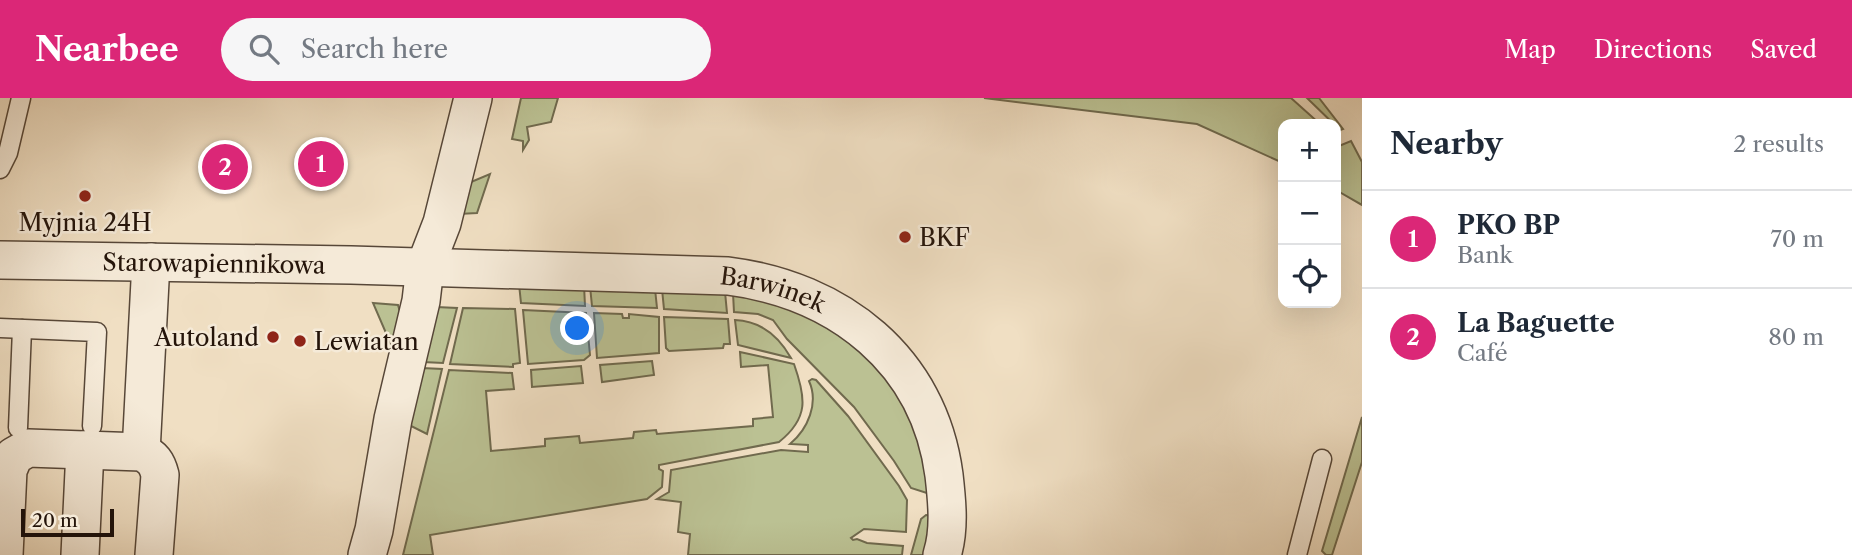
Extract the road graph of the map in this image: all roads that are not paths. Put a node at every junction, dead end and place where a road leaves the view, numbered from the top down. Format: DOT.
graph roads {
  1 [pos="21,98"];
  2 [pos="473,98"];
  3 [pos="0,169"];
  4 [pos="0,260"];
  5 [pos="151,262"];
  6 [pos="425,267"];
  7 [pos="0,328"];
  8 [pos="22,329"];
  9 [pos="18,428"];
  10 [pos="89,438"];
  11 [pos="141,452"];
  12 [pos="1322,459"];
  13 [pos="4,555"];
  14 [pos="80,555"];
  15 [pos="154,555"];
  16 [pos="367,555"];
  17 [pos="942,555"];
  18 [pos="1297,555"];
  1 -- 3 [label="lane"];
  2 -- 6 [label="street"];
  4 -- 5 [label="street, Starowapiennikowa"];
  5 -- 6 [label="street, Starowapiennikowa"];
  5 -- 11 [label="street"];
  6 -- 16 [label="street"];
  6 -- 17 [label="street, Barwinek"];
  7 -- 8 [label="lane"];
  8 -- 9 [label="lane"];
  8 -- 10 [label="lane"];
  10 -- 11 [label="street"];
  10 -- 13 [label="street"];
  10 -- 14 [label="street"];
  11 -- 15 [label="street"];
  12 -- 18 [label="lane"];
}
